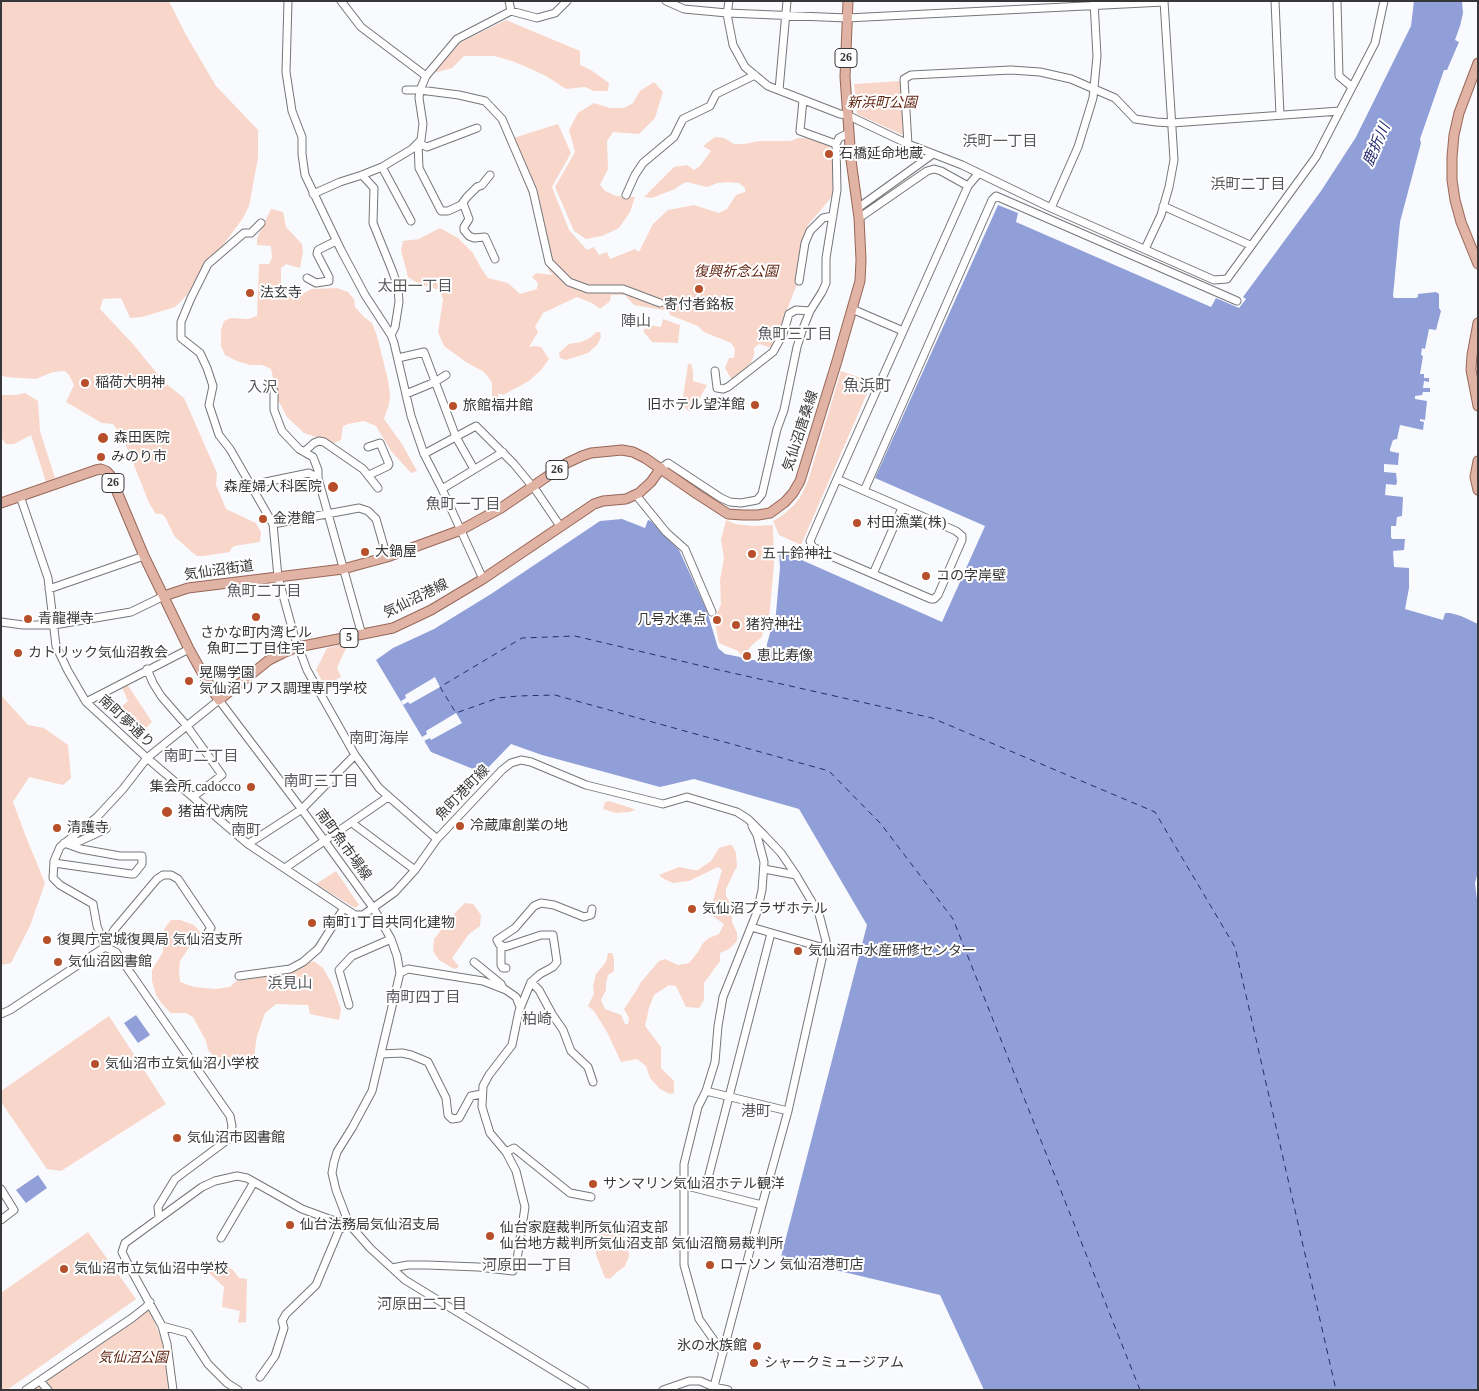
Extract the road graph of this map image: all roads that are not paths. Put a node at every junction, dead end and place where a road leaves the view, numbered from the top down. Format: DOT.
graph roads {
  1 [pos="288,1"];
  2 [pos="341,1"];
  3 [pos="509,1"];
  4 [pos="567,1"];
  5 [pos="666,1"];
  6 [pos="729,1"];
  7 [pos="786,1"];
  8 [pos="848,1"];
  9 [pos="1275,1"];
  10 [pos="1337,1"];
  11 [pos="1384,1"];
  12 [pos="1164,2"];
  13 [pos="1094,4"];
  14 [pos="511,11"];
  15 [pos="728,13"];
  16 [pos="785,16"];
  17 [pos="847,18"];
  18 [pos="1478,63"];
  19 [pos="755,75"];
  20 [pos="426,76"];
  21 [pos="1475,80"];
  22 [pos="1352,87"];
  23 [pos="1094,89"];
  24 [pos="406,90"];
  25 [pos="420,90"];
  26 [pos="779,90"];
  27 [pos="804,100"];
  28 [pos="1340,111"];
  29 [pos="847,115"];
  30 [pos="1280,115"];
  31 [pos="1172,123"];
  32 [pos="477,128"];
  33 [pos="849,133"];
  34 [pos="418,143"];
  35 [pos="836,144"];
  36 [pos="908,144"];
  37 [pos="933,154"];
  38 [pos="382,167"];
  39 [pos="978,174"];
  40 [pos="362,175"];
  41 [pos="490,175"];
  42 [pos="968,186"];
  43 [pos="313,194"];
  44 [pos="626,195"];
  45 [pos="463,203"];
  46 [pos="1163,206"];
  47 [pos="858,208"];
  48 [pos="1051,208"];
  49 [pos="833,216"];
  50 [pos="859,218"];
  51 [pos="411,221"];
  52 [pos="261,223"];
  53 [pos="336,242"];
  54 [pos="1250,245"];
  55 [pos="1145,249"];
  56 [pos="495,259"];
  57 [pos="1478,264"];
  58 [pos="307,278"];
  59 [pos="799,281"];
  60 [pos="1238,301"];
  61 [pos="660,304"];
  62 [pos="852,309"];
  63 [pos="810,311"];
  64 [pos="1478,323"];
  65 [pos="904,331"];
  66 [pos="391,335"];
  67 [pos="398,358"];
  68 [pos="716,371"];
  69 [pos="446,376"];
  70 [pos="435,382"];
  71 [pos="274,392"];
  72 [pos="406,394"];
  73 [pos="1478,406"];
  74 [pos="456,437"];
  75 [pos="368,447"];
  76 [pos="304,452"];
  77 [pos="502,452"];
  78 [pos="424,454"];
  79 [pos="1478,461"];
  80 [pos="661,468"];
  81 [pos="474,469"];
  82 [pos="369,475"];
  83 [pos="318,478"];
  84 [pos="837,479"];
  85 [pos="251,485"];
  86 [pos="532,486"];
  87 [pos="378,488"];
  88 [pos="442,489"];
  89 [pos="1478,490"];
  90 [pos="864,491"];
  91 [pos="636,495"];
  92 [pos="20,496"];
  93 [pos="1,503"];
  94 [pos="902,508"];
  95 [pos="328,514"];
  96 [pos="273,524"];
  97 [pos="560,526"];
  98 [pos="460,530"];
  99 [pos="144,556"];
  100 [pos="387,557"];
  101 [pos="343,568"];
  102 [pos="873,574"];
  103 [pos="278,577"];
  104 [pos="483,579"];
  105 [pos="49,589"];
  106 [pos="164,596"];
  107 [pos="712,612"];
  108 [pos="1,622"];
  109 [pos="54,625"];
  110 [pos="362,635"];
  111 [pos="298,647"];
  112 [pos="189,649"];
  113 [pos="147,670"];
  114 [pos="219,700"];
  115 [pos="86,702"];
  116 [pos="187,726"];
  117 [pos="355,755"];
  118 [pos="147,758"];
  119 [pos="193,797"];
  120 [pos="388,797"];
  121 [pos="302,809"];
  122 [pos="748,819"];
  123 [pos="352,823"];
  124 [pos="106,829"];
  125 [pos="437,839"];
  126 [pos="325,842"];
  127 [pos="64,843"];
  128 [pos="248,844"];
  129 [pos="54,863"];
  130 [pos="285,868"];
  131 [pos="764,869"];
  132 [pos="414,870"];
  133 [pos="796,875"];
  134 [pos="344,908"];
  135 [pos="374,909"];
  136 [pos="592,909"];
  137 [pos="751,927"];
  138 [pos="208,932"];
  139 [pos="771,933"];
  140 [pos="392,939"];
  141 [pos="501,945"];
  142 [pos="105,947"];
  143 [pos="824,948"];
  144 [pos="474,962"];
  145 [pos="506,968"];
  146 [pos="400,973"];
  147 [pos="239,976"];
  148 [pos="531,982"];
  149 [pos="504,989"];
  150 [pos="350,1005"];
  151 [pos="520,1007"];
  152 [pos="1,1014"];
  153 [pos="381,1054"];
  154 [pos="593,1082"];
  155 [pos="706,1091"];
  156 [pos="482,1094"];
  157 [pos="728,1097"];
  158 [pos="788,1111"];
  159 [pos="506,1152"];
  160 [pos="254,1182"];
  161 [pos="683,1185"];
  162 [pos="1,1189"];
  163 [pos="705,1190"];
  164 [pos="591,1197"];
  165 [pos="762,1205"];
  166 [pos="4,1217"];
  167 [pos="159,1218"];
  168 [pos="349,1224"];
  169 [pos="221,1238"];
  170 [pos="392,1268"];
  171 [pos="150,1302"];
  172 [pos="162,1326"];
  173 [pos="723,1353"];
  174 [pos="260,1377"];
  175 [pos="40,1381"];
  176 [pos="713,1388"];
  177 [pos="26,1390"];
  178 [pos="48,1390"];
  179 [pos="173,1390"];
  180 [pos="238,1390"];
  181 [pos="585,1390"];
  182 [pos="663,1390"];
  183 [pos="728,1390"];
  1 -- 43 [label="street"];
  2 -- 20 [label="street"];
  3 -- 14 [label="street"];
  4 -- 14 [label="street"];
  5 -- 15 [label="street"];
  6 -- 15 [label="street"];
  7 -- 16 [label="street"];
  8 -- 17 [label="main road, 気仙沼唐桑線 / 26"];
  9 -- 30 [label="street"];
  10 -- 22 [label="street"];
  11 -- 22 [label="street"];
  12 -- 13 [label="street"];
  12 -- 31 [label="street"];
  13 -- 17 [label="street"];
  13 -- 23 [label="street"];
  14 -- 20 [label="street"];
  15 -- 16 [label="street"];
  15 -- 19 [label="street"];
  16 -- 17 [label="street"];
  16 -- 26 [label="street"];
  17 -- 29 [label="main road, 気仙沼唐桑線 / 26"];
  18 -- 21 [label="main road"];
  19 -- 26 [label="street"];
  19 -- 44 [label="street"];
  20 -- 25 [label="street"];
  21 -- 57 [label="main road"];
  22 -- 28 [label="street"];
  23 -- 31 [label="street"];
  23 -- 36 [label="street"];
  23 -- 48 [label="street"];
  24 -- 25 [label="street"];
  25 -- 34 [label="street"];
  25 -- 61 [label="street"];
  26 -- 27 [label="street"];
  27 -- 29 [label="street"];
  27 -- 35 [label="street"];
  28 -- 30 [label="street"];
  28 -- 54 [label="street"];
  29 -- 33 [label="main road, 気仙沼唐桑線 / 26"];
  29 -- 36 [label="street"];
  30 -- 31 [label="street"];
  31 -- 46 [label="street"];
  32 -- 34 [label="street"];
  33 -- 35 [label="street"];
  33 -- 47 [label="main road, 気仙沼唐桑線 / 26"];
  34 -- 38 [label="street"];
  34 -- 45 [label="street"];
  35 -- 49 [label="street"];
  36 -- 37 [label="street"];
  37 -- 39 [label="street"];
  37 -- 47 [label="street"];
  38 -- 40 [label="street"];
  38 -- 51 [label="street"];
  39 -- 42 [label="street"];
  39 -- 48 [label="street"];
  40 -- 43 [label="street"];
  40 -- 66 [label="street"];
  41 -- 45 [label="street"];
  42 -- 50 [label="street"];
  42 -- 65 [label="street"];
  43 -- 53 [label="street"];
  45 -- 56 [label="street"];
  46 -- 54 [label="street"];
  46 -- 55 [label="street"];
  47 -- 50 [label="main road, 気仙沼唐桑線 / 26"];
  48 -- 55 [label="street"];
  49 -- 59 [label="street"];
  49 -- 63 [label="street"];
  50 -- 62 [label="main road, 気仙沼唐桑線 / 26"];
  52 -- 85 [label="street"];
  53 -- 58 [label="street"];
  53 -- 66 [label="street"];
  54 -- 55 [label="street"];
  60 -- 90 [label="street"];
  62 -- 65 [label="street"];
  62 -- 80 [label="main road, 気仙沼唐桑線 / 26"];
  63 -- 68 [label="street"];
  63 -- 80 [label="street"];
  64 -- 73 [label="main road"];
  65 -- 84 [label="street"];
  66 -- 67 [label="street"];
  67 -- 70 [label="street"];
  67 -- 72 [label="street"];
  69 -- 70 [label="street"];
  70 -- 72 [label="street"];
  70 -- 74 [label="street"];
  71 -- 76 [label="street"];
  72 -- 78 [label="street"];
  74 -- 77 [label="street"];
  74 -- 78 [label="street"];
  74 -- 81 [label="street"];
  75 -- 82 [label="street"];
  76 -- 82 [label="street"];
  76 -- 83 [label="street"];
  77 -- 81 [label="street"];
  77 -- 86 [label="street"];
  78 -- 88 [label="street"];
  79 -- 89 [label="main road"];
  80 -- 86 [label="main road, 気仙沼唐桑線 / 26"];
  80 -- 91 [label="main road"];
  81 -- 88 [label="street"];
  82 -- 87 [label="street"];
  83 -- 85 [label="street"];
  83 -- 95 [label="street"];
  84 -- 90 [label="street"];
  84 -- 102 [label="street"];
  85 -- 96 [label="street"];
  86 -- 97 [label="street"];
  86 -- 98 [label="main road, 気仙沼唐桑線 / 26"];
  88 -- 98 [label="street"];
  90 -- 94 [label="street"];
  91 -- 97 [label="main road, 気仙沼港線 / 5"];
  91 -- 107 [label="street"];
  92 -- 93 [label="main road, 26"];
  92 -- 99 [label="main road, 26"];
  92 -- 105 [label="street, 南町夢通り"];
  94 -- 102 [label="street"];
  94 -- 102 [label="street"];
  95 -- 96 [label="street"];
  95 -- 100 [label="street"];
  95 -- 101 [label="street"];
  96 -- 103 [label="street, 魚町港町線"];
  97 -- 104 [label="main road, 気仙沼港線 / 5"];
  98 -- 100 [label="main road, 気仙沼街道 / 26"];
  98 -- 104 [label="street"];
  99 -- 105 [label="street"];
  99 -- 106 [label="main road, 26"];
  100 -- 101 [label="main road, 気仙沼街道 / 26"];
  101 -- 103 [label="main road, 気仙沼街道 / 26"];
  101 -- 110 [label="street"];
  103 -- 106 [label="main road, 気仙沼街道 / 26"];
  103 -- 111 [label="street, 魚町港町線"];
  104 -- 110 [label="main road, 気仙沼港線 / 5"];
  105 -- 109 [label="street, 南町夢通り"];
  106 -- 109 [label="street"];
  106 -- 112 [label="main road"];
  108 -- 109 [label="street"];
  109 -- 115 [label="street, 南町夢通り"];
  110 -- 111 [label="main road, 気仙沼港線 / 5"];
  111 -- 114 [label="main road, 気仙沼港線 / 5"];
  111 -- 117 [label="street, 魚町港町線"];
  112 -- 113 [label="street"];
  112 -- 114 [label="main road"];
  113 -- 115 [label="street"];
  113 -- 116 [label="street"];
  114 -- 116 [label="street"];
  114 -- 121 [label="street, 南町魚市場線"];
  115 -- 118 [label="street, 南町夢通り"];
  116 -- 118 [label="street"];
  116 -- 119 [label="street"];
  117 -- 120 [label="street, 魚町港町線"];
  117 -- 121 [label="street"];
  118 -- 119 [label="street, 南町夢通り"];
  118 -- 127 [label="street"];
  119 -- 128 [label="street, 南町夢通り"];
  120 -- 123 [label="street"];
  120 -- 125 [label="street, 魚町港町線"];
  121 -- 126 [label="street, 南町魚市場線"];
  121 -- 128 [label="street"];
  122 -- 125 [label="street, 魚町港町線"];
  122 -- 131 [label="street"];
  122 -- 133 [label="street"];
  123 -- 126 [label="street"];
  123 -- 132 [label="street"];
  124 -- 127 [label="street"];
  125 -- 132 [label="street"];
  126 -- 130 [label="street"];
  126 -- 135 [label="street, 南町魚市場線"];
  127 -- 129 [label="street"];
  127 -- 129 [label="street"];
  128 -- 130 [label="street, 南町夢通り"];
  129 -- 142 [label="street"];
  130 -- 134 [label="street, 南町夢通り"];
  131 -- 133 [label="street"];
  131 -- 137 [label="street"];
  132 -- 135 [label="street"];
  133 -- 143 [label="street"];
  134 -- 135 [label="street, 南町夢通り"];
  134 -- 147 [label="street"];
  135 -- 140 [label="street, 南町魚市場線"];
  136 -- 141 [label="street"];
  137 -- 139 [label="street"];
  137 -- 155 [label="street"];
  138 -- 142 [label="street"];
  139 -- 143 [label="street"];
  139 -- 157 [label="street"];
  140 -- 146 [label="street, 南町魚市場線"];
  140 -- 150 [label="street"];
  141 -- 145 [label="street"];
  141 -- 148 [label="street"];
  142 -- 152 [label="street"];
  142 -- 167 [label="street"];
  143 -- 158 [label="street"];
  144 -- 149 [label="street"];
  146 -- 149 [label="street"];
  146 -- 153 [label="street"];
  148 -- 151 [label="street"];
  148 -- 154 [label="street"];
  149 -- 151 [label="street"];
  151 -- 156 [label="street"];
  153 -- 156 [label="street"];
  153 -- 168 [label="street"];
  155 -- 157 [label="street"];
  155 -- 161 [label="street"];
  156 -- 159 [label="street"];
  157 -- 158 [label="street"];
  157 -- 163 [label="street"];
  158 -- 165 [label="street"];
  159 -- 164 [label="street"];
  159 -- 170 [label="street"];
  160 -- 167 [label="street"];
  160 -- 168 [label="street"];
  160 -- 169 [label="street"];
  161 -- 163 [label="street"];
  161 -- 173 [label="street"];
  162 -- 166 [label="street"];
  163 -- 165 [label="street"];
  165 -- 173 [label="street"];
  167 -- 171 [label="street"];
  168 -- 170 [label="street"];
  168 -- 174 [label="street"];
  170 -- 181 [label="street"];
  171 -- 172 [label="street"];
  171 -- 175 [label="street"];
  172 -- 179 [label="street"];
  172 -- 180 [label="street"];
  173 -- 176 [label="street"];
  175 -- 177 [label="street"];
  175 -- 178 [label="street"];
  176 -- 182 [label="street"];
  176 -- 183 [label="street"];
}
